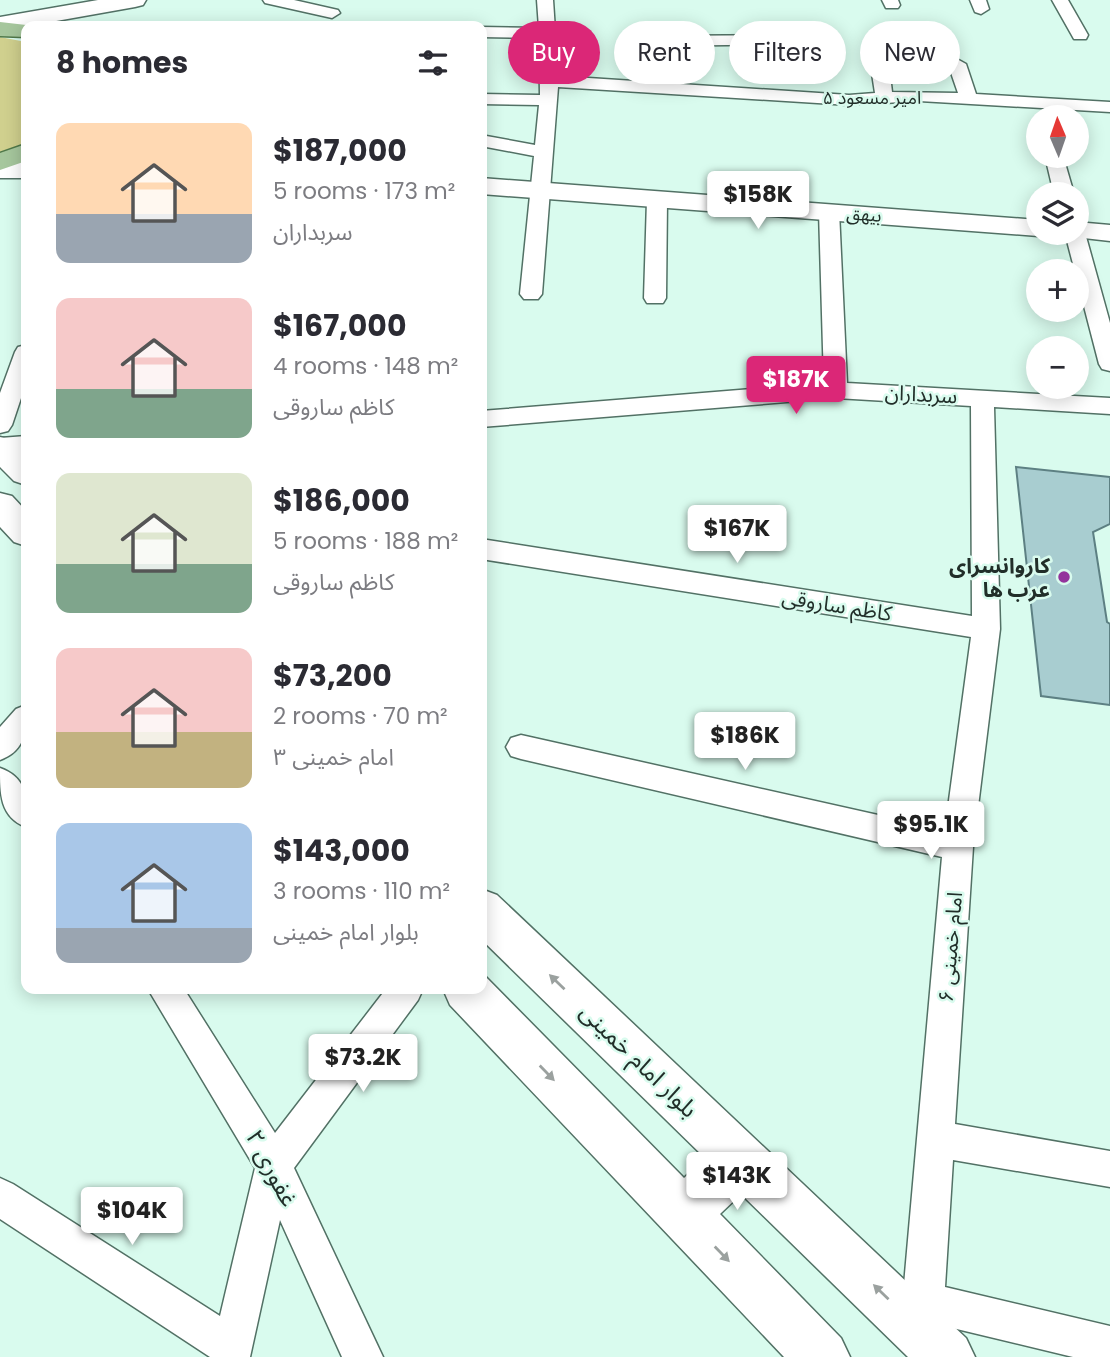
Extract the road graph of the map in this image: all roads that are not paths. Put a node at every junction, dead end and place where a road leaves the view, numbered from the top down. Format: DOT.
graph roads {
  1 [pos="135,0"];
  2 [pos="149,0"];
  3 [pos="271,0"];
  4 [pos="545,0"];
  5 [pos="1060,0"];
  6 [pos="332,13"];
  7 [pos="119,21"];
  8 [pos="546,21"];
  9 [pos="0,23"];
  10 [pos="0,29"];
  11 [pos="21,30"];
  12 [pos="487,32"];
  13 [pos="508,32"];
  14 [pos="1080,35"];
  15 [pos="960,73"];
  16 [pos="600,81"];
  17 [pos="550,84"];
  18 [pos="882,84"];
  19 [pos="884,96"];
  20 [pos="487,99"];
  21 [pos="969,99"];
  22 [pos="549,100"];
  23 [pos="1110,107"];
  24 [pos="1026,108"];
  25 [pos="1089,108"];
  26 [pos="487,141"];
  27 [pos="544,152"];
  28 [pos="21,154"];
  29 [pos="0,162"];
  30 [pos="0,170"];
  31 [pos="21,170"];
  32 [pos="487,186"];
  33 [pos="539,190"];
  34 [pos="657,200"];
  35 [pos="828,211"];
  36 [pos="1026,227"];
  37 [pos="1089,232"];
  38 [pos="1110,233"];
  39 [pos="1078,245"];
  40 [pos="531,294"];
  41 [pos="655,298"];
  42 [pos="1110,364"];
  43 [pos="21,366"];
  44 [pos="836,390"];
  45 [pos="982,397"];
  46 [pos="1110,406"];
  47 [pos="487,419"];
  48 [pos="0,425"];
  49 [pos="21,445"];
  50 [pos="0,447"];
  51 [pos="21,468"];
  52 [pos="0,505"];
  53 [pos="21,528"];
  54 [pos="487,550"];
  55 [pos="986,629"];
  56 [pos="21,723"];
  57 [pos="521,747"];
  58 [pos="0,748"];
  59 [pos="0,781"];
  60 [pos="21,808"];
  61 [pos="958,848"];
  62 [pos="487,915"];
  63 [pos="168,994"];
  64 [pos="402,994"];
  65 [pos="471,994"];
  66 [pos="935,1139"];
  67 [pos="741,1159"];
  68 [pos="274,1165"];
  69 [pos="1110,1169"];
  70 [pos="0,1197"];
  71 [pos="683,1214"];
  72 [pos="931,1330"];
  73 [pos="1110,1346"];
  74 [pos="231,1352"];
  75 [pos="363,1357"];
  76 [pos="822,1357"];
  1 -- 9 [label="main road"];
  2 -- 7 [label="main road"];
  3 -- 6 [label="street"];
  4 -- 8 [label="street"];
  5 -- 14 [label="street"];
  10 -- 11 [label="main road"];
  12 -- 13 [label="street"];
  15 -- 21 [label="street"];
  16 -- 19 [label="street, امیر مسعود ۵"];
  17 -- 22 [label="street"];
  18 -- 19 [label="street"];
  19 -- 21 [label="street, امیر مسعود ۵"];
  20 -- 22 [label="street"];
  21 -- 24 [label="street, امیر مسعود ۵"];
  22 -- 27 [label="street"];
  23 -- 25 [label="street, امیر مسعود ۵"];
  26 -- 27 [label="street"];
  27 -- 33 [label="street"];
  28 -- 29 [label="main road"];
  30 -- 31 [label="main road"];
  32 -- 33 [label="main road, بیهق"];
  33 -- 34 [label="main road, بیهق"];
  33 -- 40 [label="street"];
  34 -- 35 [label="main road, بیهق"];
  34 -- 41 [label="street"];
  35 -- 36 [label="main road, بیهق"];
  35 -- 44 [label="street"];
  37 -- 38 [label="main road"];
  39 -- 42 [label="street"];
  43 -- 48 [label="street"];
  44 -- 45 [label="street, سربداران"];
  44 -- 47 [label="street, سربداران"];
  45 -- 46 [label="street, سربداران"];
  45 -- 55 [label="street, امام خمینی ۶"];
  49 -- 50 [label="street"];
  50 -- 51 [label="main road"];
  52 -- 53 [label="main road"];
  54 -- 55 [label="street, کاظم ساروقی"];
  55 -- 61 [label="street, امام خمینی ۶"];
  56 -- 58 [label="street"];
  57 -- 61 [label="street"];
  59 -- 60 [label="street"];
  61 -- 66 [label="street, امام خمینی ۶"];
  67 -- 62 [label="main road, بلوار امام خمینی, one-way"];
  63 -- 68 [label="street, غفوری ۲"];
  64 -- 68 [label="street"];
  65 -- 71 [label="main road, one-way"];
  66 -- 69 [label="street"];
  66 -- 72 [label="street, امام خمینی ۶"];
  67 -- 71 [label="main road"];
  72 -- 67 [label="main road, بلوار امام خمینی, one-way"];
  68 -- 74 [label="street"];
  68 -- 75 [label="street, غفوری ۲"];
  70 -- 74 [label="street"];
  71 -- 76 [label="main road, one-way"];
  72 -- 73 [label="street"];
}
